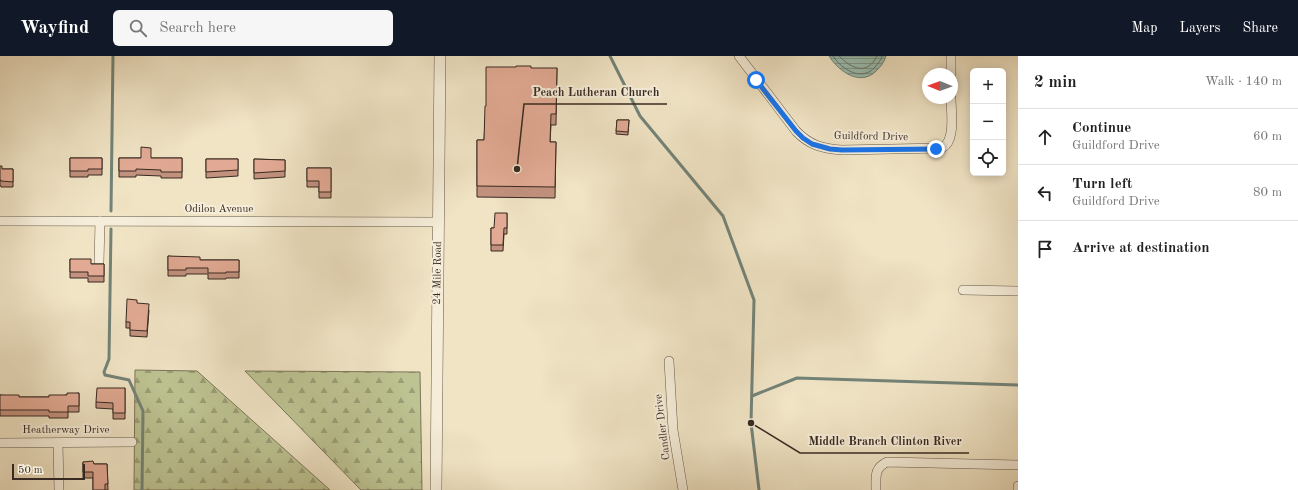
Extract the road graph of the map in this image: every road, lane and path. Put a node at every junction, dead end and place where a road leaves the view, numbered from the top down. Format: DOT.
graph roads {
  1 [pos="440,56"];
  2 [pos="739,56"];
  3 [pos="951,56"];
  4 [pos="951,68"];
  5 [pos="951,104"];
  6 [pos="0,220"];
  7 [pos="100,221"];
  8 [pos="438,222"];
  9 [pos="99,263"];
  10 [pos="963,290"];
  11 [pos="1018,291"];
  12 [pos="669,361"];
  13 [pos="132,442"];
  14 [pos="0,443"];
  15 [pos="58,443"];
  16 [pos="1018,465"];
  17 [pos="1018,486"];
  18 [pos="58,490"];
  19 [pos="436,490"];
  20 [pos="683,490"];
  21 [pos="876,490"];
  22 [pos="1018,490"];
  1 -- 8 [label="street, 24 Mile Road"];
  2 -- 5 [label="street, Guildford Drive"];
  3 -- 4 [label="street"];
  6 -- 7 [label="street, Odilon Avenue"];
  7 -- 8 [label="street, Odilon Avenue"];
  7 -- 9 [label="street"];
  8 -- 19 [label="street, 24 Mile Road"];
  10 -- 11 [label="street"];
  12 -- 20 [label="street, Candler Drive"];
  13 -- 15 [label="street, Heatherway Drive"];
  14 -- 15 [label="street, Heatherway Drive"];
  15 -- 18 [label="street"];
  16 -- 21 [label="street"];
  17 -- 22 [label="street"];
}
